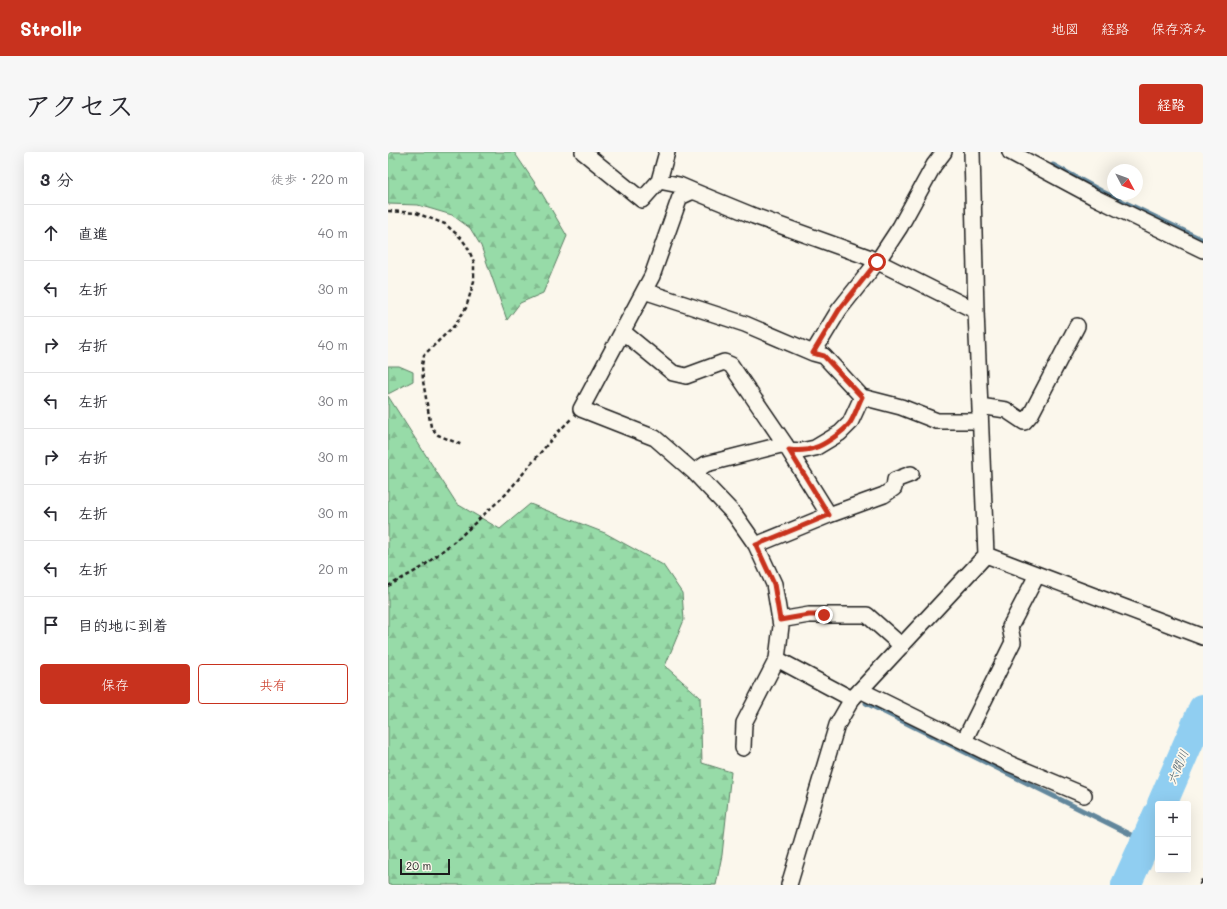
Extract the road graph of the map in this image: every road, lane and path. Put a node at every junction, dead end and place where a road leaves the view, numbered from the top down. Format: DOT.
graph roads {
  1 [pos="583,152"];
  2 [pos="667,152"];
  3 [pos="944,152"];
  4 [pos="972,152"];
  5 [pos="1010,152"];
  6 [pos="659,181"];
  7 [pos="693,191"];
  8 [pos="388,211"];
  9 [pos="1203,250"];
  10 [pos="877,262"];
  11 [pos="644,291"];
  12 [pos="976,311"];
  13 [pos="1077,326"];
  14 [pos="622,331"];
  15 [pos="813,353"];
  16 [pos="862,397"];
  17 [pos="581,409"];
  18 [pos="980,414"];
  19 [pos="462,445"];
  20 [pos="787,447"];
  21 [pos="694,472"];
  22 [pos="911,474"];
  23 [pos="829,515"];
  24 [pos="756,545"];
  25 [pos="986,555"];
  26 [pos="1037,575"];
  27 [pos="388,586"];
  28 [pos="780,620"];
  29 [pos="1203,637"];
  30 [pos="902,646"];
  31 [pos="777,659"];
  32 [pos="856,694"];
  33 [pos="964,741"];
  34 [pos="743,748"];
  35 [pos="1084,795"];
  36 [pos="789,885"];
  1 -- 6 [label="street"];
  2 -- 6 [label="street"];
  3 -- 10 [label="street"];
  4 -- 12 [label="street"];
  5 -- 9 [label="street"];
  6 -- 7 [label="street"];
  7 -- 10 [label="street"];
  7 -- 11 [label="street"];
  8 -- 19 [label="path"];
  10 -- 12 [label="street"];
  10 -- 15 [label="street"];
  11 -- 14 [label="street"];
  11 -- 15 [label="street"];
  12 -- 18 [label="street"];
  13 -- 18 [label="street"];
  14 -- 17 [label="street"];
  14 -- 20 [label="street"];
  15 -- 16 [label="street"];
  16 -- 18 [label="street"];
  16 -- 20 [label="street"];
  17 -- 21 [label="street"];
  17 -- 27 [label="path"];
  18 -- 25 [label="street"];
  20 -- 21 [label="street"];
  20 -- 23 [label="street"];
  21 -- 24 [label="street"];
  22 -- 23 [label="street"];
  23 -- 24 [label="street"];
  24 -- 28 [label="street"];
  25 -- 26 [label="street"];
  25 -- 30 [label="street"];
  26 -- 29 [label="street"];
  26 -- 33 [label="street"];
  28 -- 30 [label="street"];
  28 -- 31 [label="street"];
  30 -- 32 [label="street"];
  31 -- 32 [label="street"];
  31 -- 34 [label="street"];
  32 -- 33 [label="street"];
  32 -- 36 [label="street"];
  33 -- 35 [label="street"];
}
